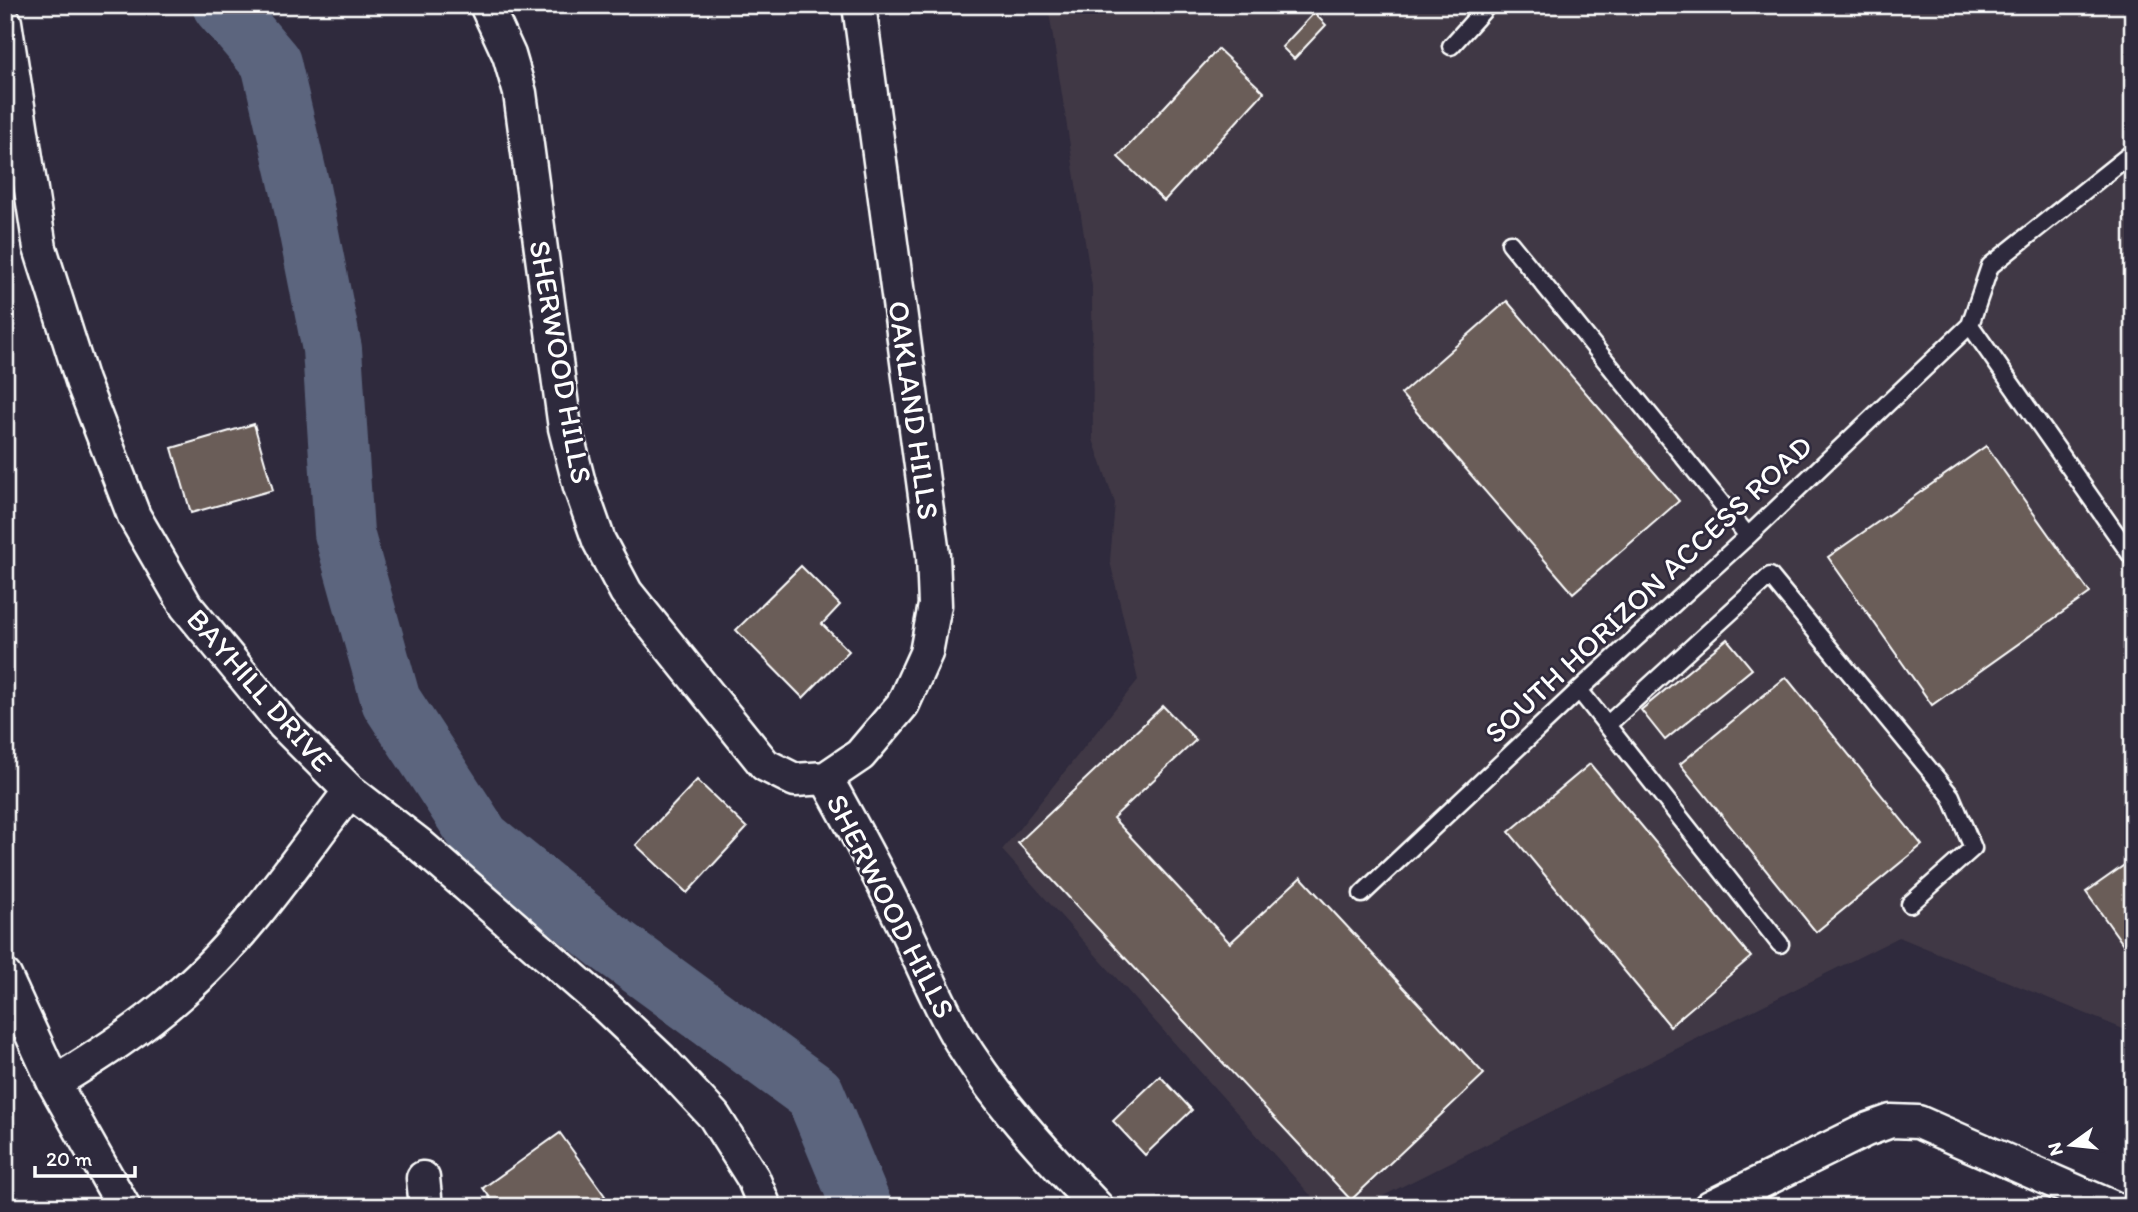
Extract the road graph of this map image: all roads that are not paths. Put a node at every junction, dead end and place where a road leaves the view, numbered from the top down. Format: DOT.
graph roads {
  1 [pos="486,5"];
  2 [pos="859,5"];
  3 [pos="1488,5"];
  4 [pos="5,22"];
  5 [pos="1451,46"];
  6 [pos="2133,152"];
  7 [pos="1510,243"];
  8 [pos="1970,325"];
  9 [pos="1748,536"];
  10 [pos="2133,558"];
  11 [pos="1579,691"];
  12 [pos="1607,726"];
  13 [pos="826,778"];
  14 [pos="350,791"];
  15 [pos="1362,894"];
  16 [pos="1910,904"];
  17 [pos="1780,944"];
  18 [pos="5,976"];
  19 [pos="54,1083"];
  20 [pos="124,1207"];
  21 [pos="765,1207"];
  22 [pos="1097,1207"];
  23 [pos="1710,1207"];
  24 [pos="2112,1207"];
  1 -- 13 [label="street, SHERWOOD HILLS"];
  2 -- 13 [label="street, OAKLAND HILLS"];
  3 -- 5 [label="lane"];
  4 -- 14 [label="street, BAYHILL DRIVE"];
  6 -- 8 [label="lane, SOUTH HORIZON ACCESS ROAD"];
  7 -- 9 [label="lane"];
  8 -- 9 [label="lane, SOUTH HORIZON ACCESS ROAD"];
  8 -- 10 [label="lane"];
  9 -- 11 [label="lane, SOUTH HORIZON ACCESS ROAD"];
  11 -- 12 [label="lane"];
  11 -- 15 [label="lane, SOUTH HORIZON ACCESS ROAD"];
  12 -- 16 [label="lane"];
  12 -- 17 [label="lane"];
  13 -- 22 [label="street, SHERWOOD HILLS"];
  14 -- 19 [label="street"];
  14 -- 21 [label="street, BAYHILL DRIVE"];
  18 -- 19 [label="street"];
  19 -- 20 [label="street"];
  23 -- 24 [label="street"];
}
